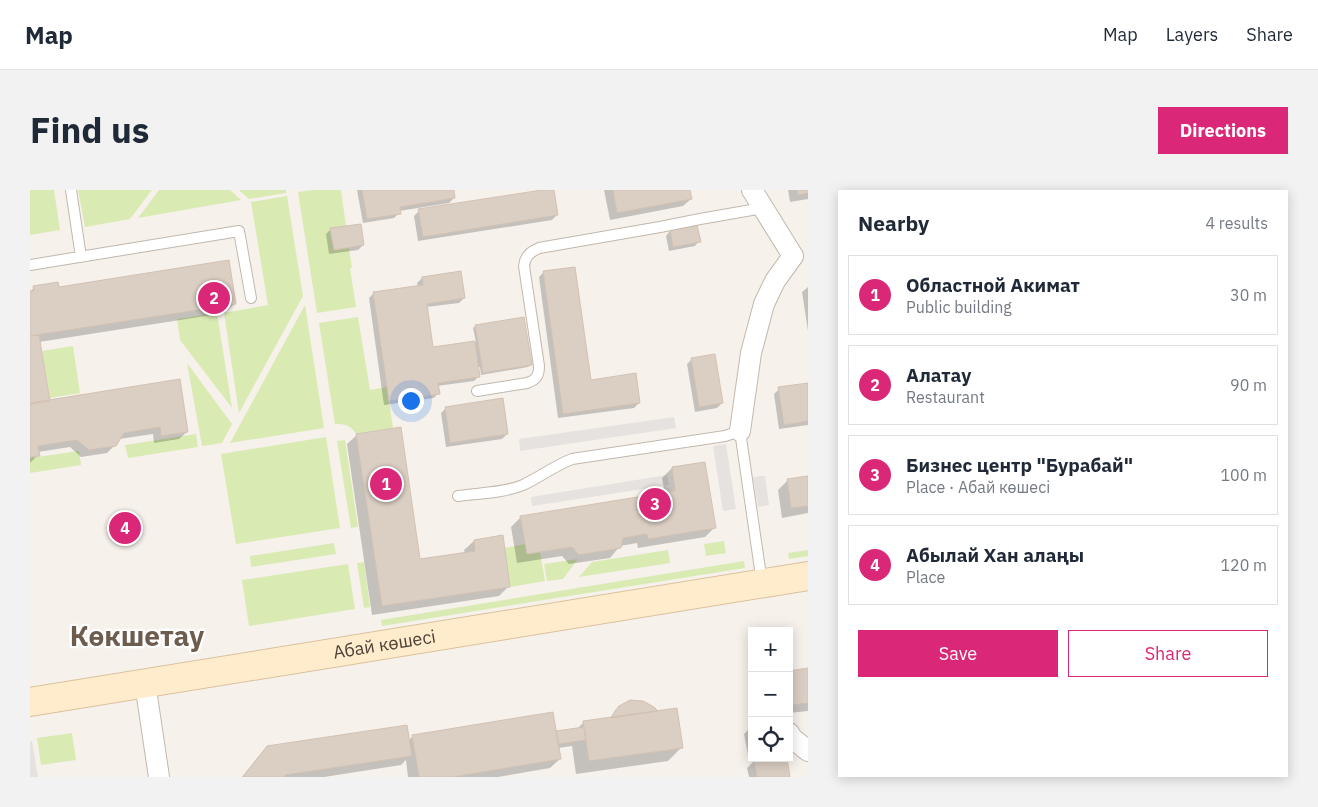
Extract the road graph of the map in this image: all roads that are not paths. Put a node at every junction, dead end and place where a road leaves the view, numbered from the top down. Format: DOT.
graph roads {
  1 [pos="71,190"];
  2 [pos="752,190"];
  3 [pos="763,208"];
  4 [pos="800,255"];
  5 [pos="81,257"];
  6 [pos="30,265"];
  7 [pos="251,298"];
  8 [pos="477,391"];
  9 [pos="740,431"];
  10 [pos="458,496"];
  11 [pos="808,576"];
  12 [pos="750,586"];
  13 [pos="145,683"];
  14 [pos="30,702"];
  15 [pos="793,739"];
  16 [pos="808,751"];
  17 [pos="160,777"];
  1 -- 5 [label="lane"];
  2 -- 3 [label="street"];
  3 -- 4 [label="street"];
  3 -- 8 [label="lane"];
  4 -- 9 [label="street"];
  5 -- 6 [label="lane"];
  5 -- 7 [label="lane"];
  9 -- 10 [label="lane"];
  9 -- 12 [label="lane"];
  11 -- 12 [label="street, Абай көшесі"];
  12 -- 13 [label="street, Абай көшесі"];
  13 -- 14 [label="street, Абай көшесі"];
  13 -- 17 [label="street"];
  15 -- 16 [label="street"];
}
